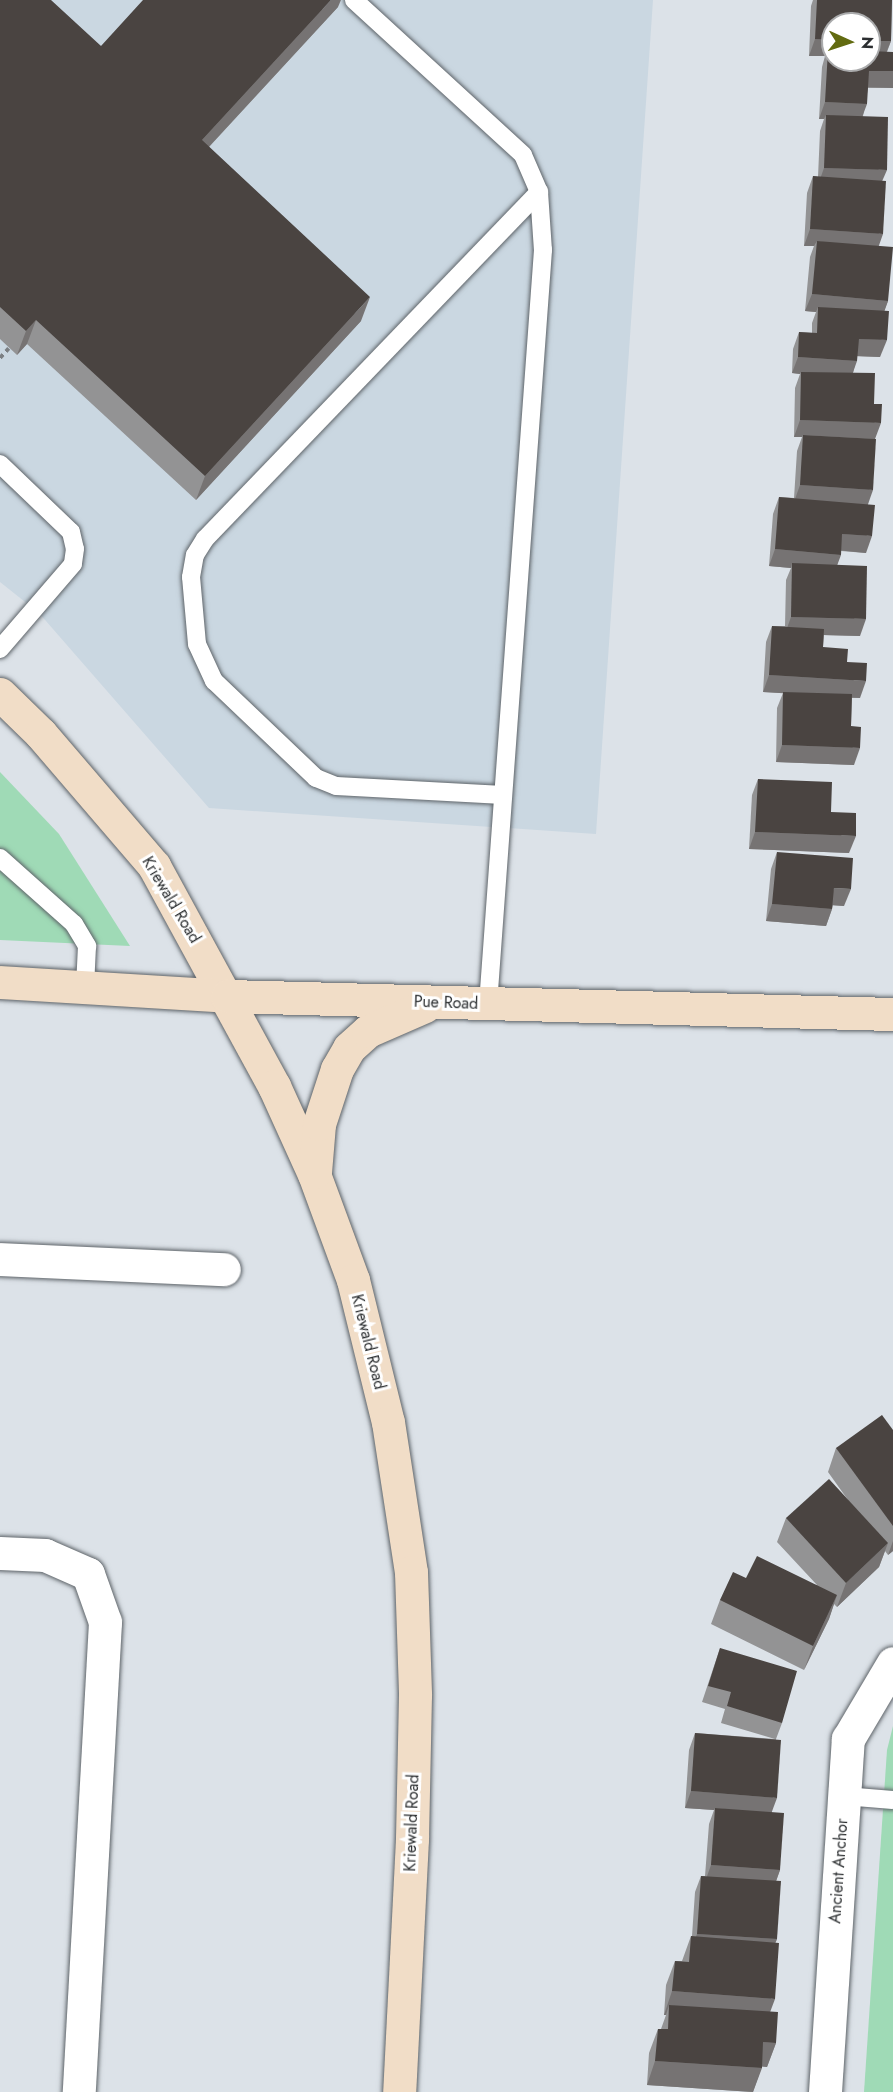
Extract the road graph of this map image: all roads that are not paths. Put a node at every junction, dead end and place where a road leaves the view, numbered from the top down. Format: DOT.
graph roads {
  1 [pos="354,0"];
  2 [pos="539,192"];
  3 [pos="0,464"];
  4 [pos="0,649"];
  5 [pos="0,694"];
  6 [pos="503,795"];
  7 [pos="0,858"];
  8 [pos="0,982"];
  9 [pos="85,987"];
  10 [pos="227,996"];
  11 [pos="433,1003"];
  12 [pos="488,1004"];
  13 [pos="893,1014"];
  14 [pos="314,1174"];
  15 [pos="0,1259"];
  16 [pos="224,1269"];
  17 [pos="0,1553"];
  18 [pos="893,1663"];
  19 [pos="844,1796"];
  20 [pos="893,1800"];
  21 [pos="79,2092"];
  22 [pos="399,2092"];
  23 [pos="825,2092"];
  1 -- 2 [label="lane"];
  2 -- 6 [label="lane"];
  2 -- 6 [label="lane"];
  3 -- 4 [label="lane"];
  5 -- 10 [label="street, Kriewald Road"];
  6 -- 12 [label="lane"];
  7 -- 9 [label="lane"];
  8 -- 9 [label="street, Pue Road"];
  9 -- 10 [label="street, Pue Road"];
  10 -- 11 [label="street, Pue Road"];
  10 -- 14 [label="street, Kriewald Road"];
  11 -- 12 [label="street, Pue Road"];
  11 -- 14 [label="street"];
  12 -- 13 [label="street, Pue Road"];
  14 -- 22 [label="street, Kriewald Road"];
  15 -- 16 [label="street"];
  17 -- 21 [label="street"];
  18 -- 19 [label="street, Ancient Anchor"];
  19 -- 20 [label="lane"];
  19 -- 23 [label="street, Ancient Anchor"];
}
